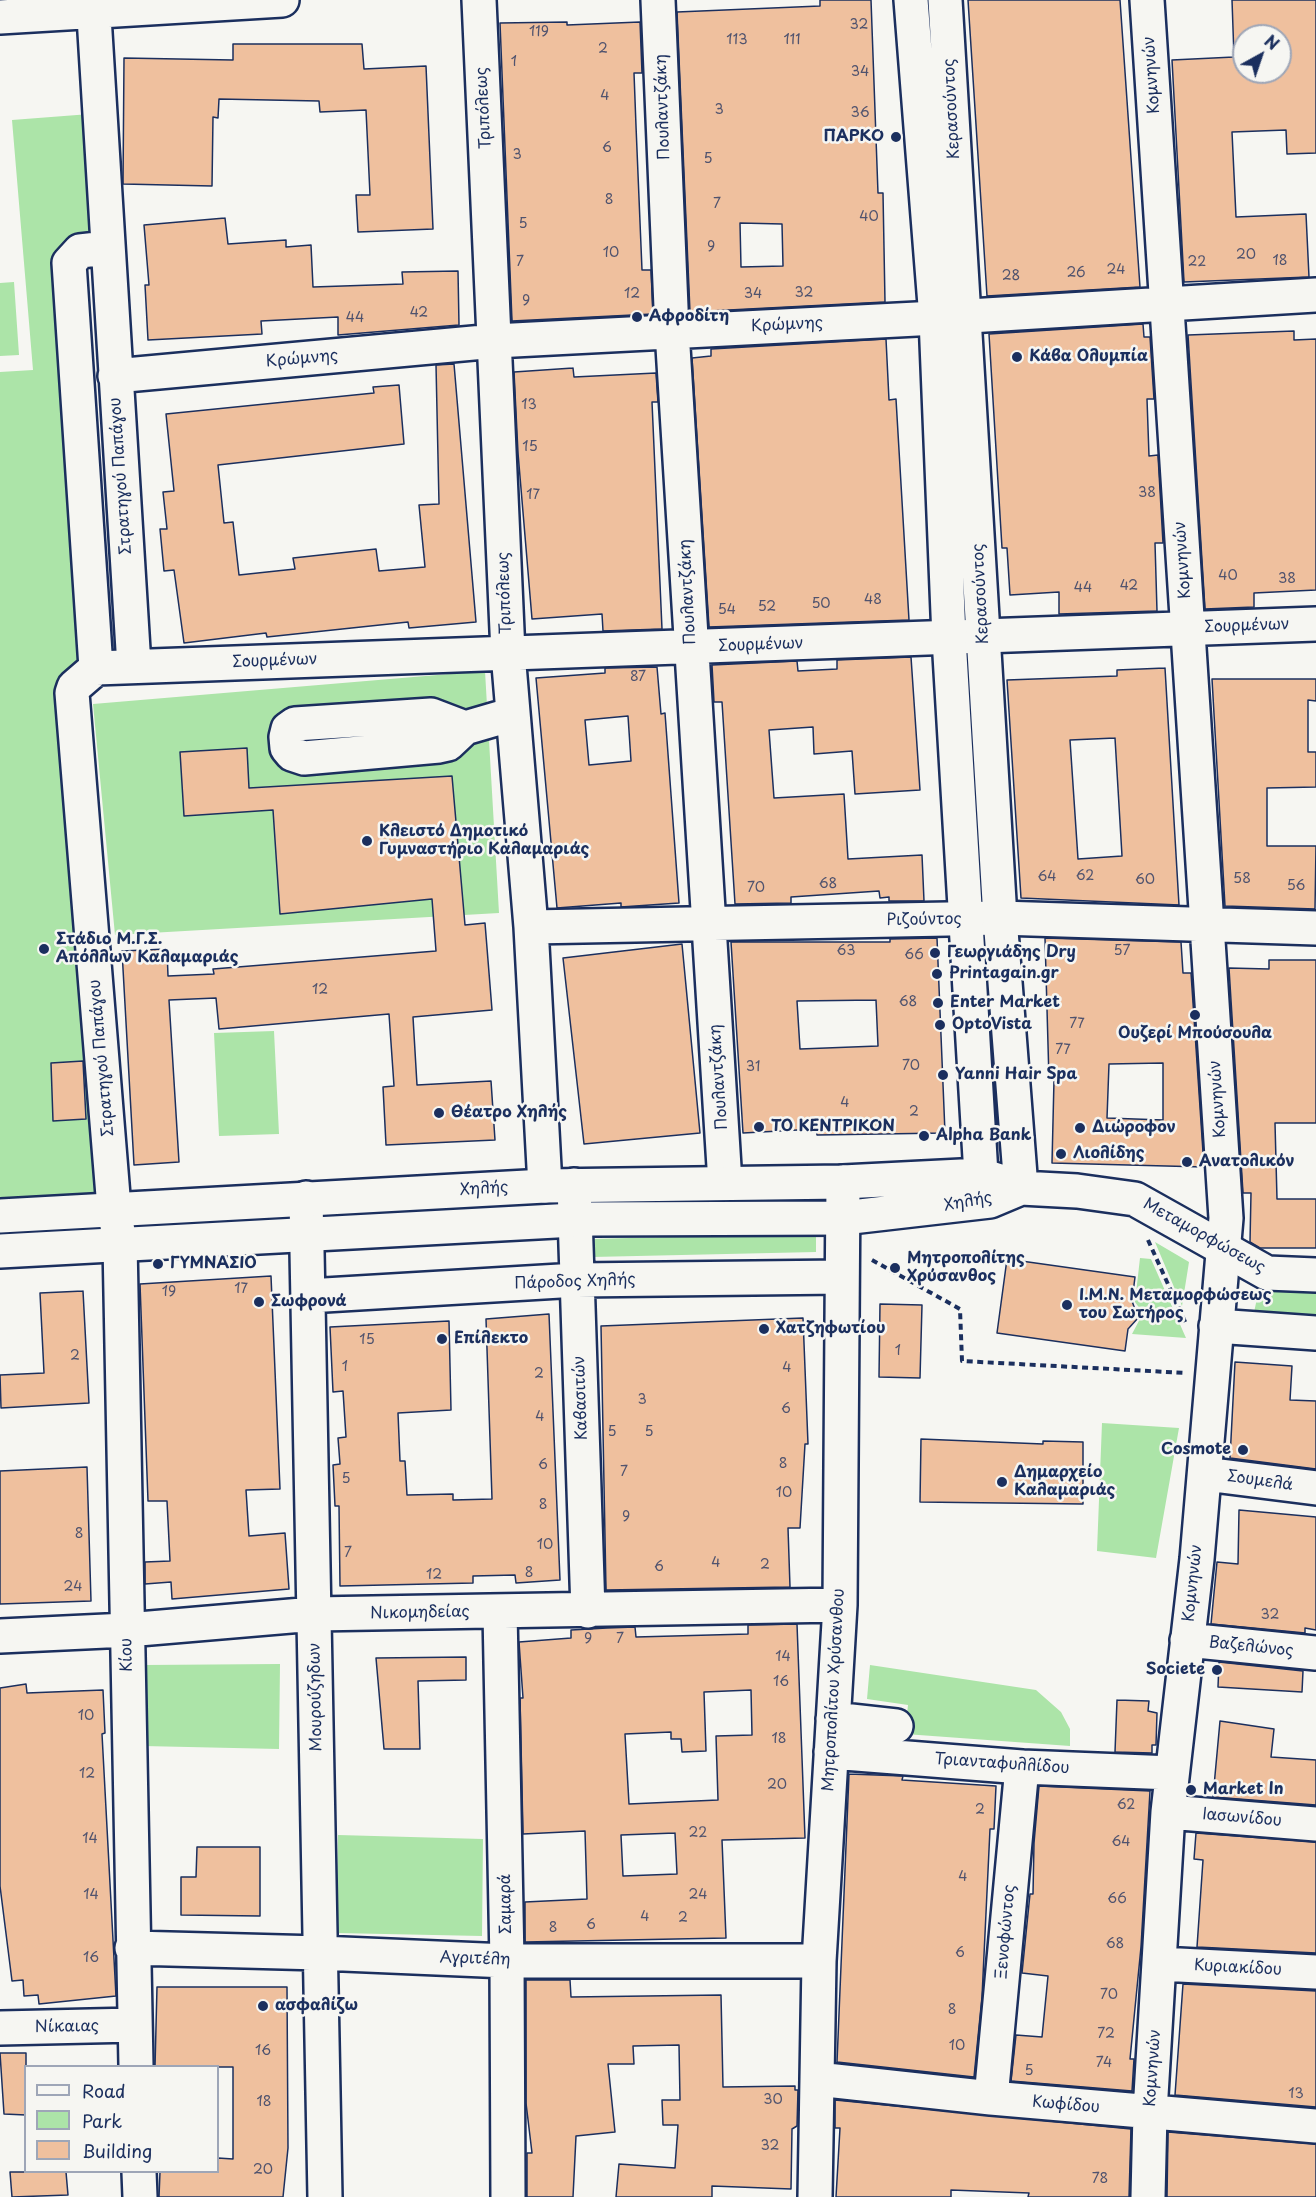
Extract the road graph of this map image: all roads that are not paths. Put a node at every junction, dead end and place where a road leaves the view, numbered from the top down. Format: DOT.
graph roads {
  1 [pos="282,0"];
  2 [pos="479,0"];
  3 [pos="658,0"];
  4 [pos="911,0"];
  5 [pos="945,0"];
  6 [pos="1147,0"];
  7 [pos="93,6"];
  8 [pos="39,7"];
  9 [pos="0,17"];
  10 [pos="107,248"];
  11 [pos="1316,295"];
  12 [pos="1167,303"];
  13 [pos="950,317"];
  14 [pos="672,331"];
  15 [pos="495,341"];
  16 [pos="115,376"];
  17 [pos="1316,624"];
  18 [pos="1188,628"];
  19 [pos="983,635"];
  20 [pos="949,638"];
  21 [pos="691,647"];
  22 [pos="508,653"];
  23 [pos="134,666"];
  24 [pos="96,668"];
  25 [pos="513,714"];
  26 [pos="465,728"];
  27 [pos="1000,918"];
  28 [pos="965,919"];
  29 [pos="1206,923"];
  30 [pos="707,924"];
  31 [pos="531,927"];
  32 [pos="1316,928"];
  33 [pos="981,1175"];
  34 [pos="843,1182"];
  35 [pos="725,1183"];
  36 [pos="559,1186"];
  37 [pos="1021,1188"];
  38 [pos="306,1198"];
  39 [pos="114,1208"];
  40 [pos="0,1216"];
  41 [pos="843,1218"];
  42 [pos="573,1220"];
  43 [pos="307,1233"];
  44 [pos="120,1243"];
  45 [pos="1222,1249"];
  46 [pos="0,1251"];
  47 [pos="1316,1275"];
  48 [pos="842,1277"];
  49 [pos="577,1280"];
  50 [pos="308,1296"];
  51 [pos="1203,1329"];
  52 [pos="1316,1333"];
  53 [pos="1205,1474"];
  54 [pos="1316,1488"];
  55 [pos="840,1605"];
  56 [pos="588,1611"];
  57 [pos="500,1612"];
  58 [pos="314,1614"];
  59 [pos="127,1630"];
  60 [pos="0,1636"];
  61 [pos="1187,1640"];
  62 [pos="1316,1653"];
  63 [pos="833,1719"];
  64 [pos="896,1726"];
  65 [pos="831,1752"];
  66 [pos="1022,1767"];
  67 [pos="1172,1773"];
  68 [pos="1168,1812"];
  69 [pos="1309,1823"];
  70 [pos="132,1948"];
  71 [pos="320,1953"];
  72 [pos="507,1961"];
  73 [pos="819,1961"];
  74 [pos="1160,1964"];
  75 [pos="1305,1971"];
  76 [pos="135,2025"];
  77 [pos="0,2028"];
  78 [pos="136,2065"];
  79 [pos="817,2079"];
  80 [pos="991,2098"];
  81 [pos="1150,2112"];
  82 [pos="1316,2126"];
  83 [pos="140,2173"];
  84 [pos="140,2197"];
  85 [pos="325,2197"];
  86 [pos="508,2197"];
  87 [pos="816,2197"];
  88 [pos="1148,2197"];
  1 -- 7 [label="street"];
  2 -- 15 [label="street, Τριπόλεως"];
  3 -- 14 [label="street, Πουλαντζάκη"];
  4 -- 13 [label="street, Κερασούντος"];
  5 -- 13 [label="street, Κερασούντος"];
  6 -- 12 [label="street, Κομνηνών"];
  7 -- 8 [label="street"];
  7 -- 10 [label="street, Στρατηγού Παπάγου"];
  8 -- 9 [label="street"];
  10 -- 16 [label="street, Στρατηγού Παπάγου"];
  10 -- 24 [label="street"];
  11 -- 12 [label="street, Κρώμνης"];
  12 -- 13 [label="street, Κρώμνης"];
  12 -- 18 [label="street, Κομνηνών"];
  13 -- 14 [label="street, Κρώμνης"];
  13 -- 19 [label="street, Κερασούντος"];
  13 -- 20 [label="street, Κερασούντος"];
  14 -- 15 [label="street, Κρώμνης"];
  14 -- 21 [label="street, Πουλαντζάκη"];
  15 -- 16 [label="street, Κρώμνης"];
  15 -- 22 [label="street, Τριπόλεως"];
  16 -- 23 [label="street, Στρατηγού Παπάγου"];
  17 -- 18 [label="street, Σουρμένων"];
  18 -- 19 [label="street, Σουρμένων"];
  18 -- 29 [label="street, Κομνηνών"];
  19 -- 20 [label="street, Σουρμένων"];
  19 -- 27 [label="street, Κερασούντος"];
  20 -- 21 [label="street, Σουρμένων"];
  20 -- 28 [label="street, Κερασούντος"];
  21 -- 22 [label="street, Σουρμένων"];
  21 -- 30 [label="street, Πουλαντζάκη"];
  22 -- 23 [label="street, Σουρμένων"];
  22 -- 25 [label="street, Τριπόλεως"];
  23 -- 24 [label="street"];
  24 -- 39 [label="street, Στρατηγού Παπάγου"];
  25 -- 26 [label="street"];
  25 -- 31 [label="street, Τριπόλεως"];
  27 -- 28 [label="street, Ριζούντος"];
  27 -- 29 [label="street, Ριζούντος"];
  27 -- 37 [label="street, Κερασούντος"];
  28 -- 30 [label="street, Ριζούντος"];
  28 -- 33 [label="street, Κερασούντος"];
  29 -- 32 [label="street, Ριζούντος"];
  29 -- 45 [label="street, Κομνηνών"];
  30 -- 31 [label="street, Ριζούντος"];
  30 -- 35 [label="street, Πουλαντζάκη"];
  31 -- 36 [label="street, Τριπόλεως"];
  33 -- 34 [label="street, Χηλής"];
  33 -- 37 [label="street, Χηλής"];
  34 -- 35 [label="street, Χηλής"];
  34 -- 41 [label="street, Μητροπολίτου Χρύσανθου"];
  35 -- 36 [label="street, Χηλής"];
  36 -- 38 [label="street, Χηλής"];
  36 -- 42 [label="street, Καβασιτών"];
  37 -- 41 [label="street, Χηλής"];
  37 -- 45 [label="street, Μεταμορφώσεως"];
  38 -- 39 [label="street, Χηλής"];
  38 -- 43 [label="street, Μουρούζηδων"];
  39 -- 40 [label="street, Χηλής"];
  39 -- 44 [label="street, Στρατηγού Παπάγου"];
  41 -- 42 [label="street, Χηλής"];
  41 -- 48 [label="street, Μητροπολίτου Χρύσανθου"];
  42 -- 43 [label="street, Χηλής"];
  42 -- 49 [label="street, Καβασιτών"];
  43 -- 44 [label="street, Χηλής"];
  43 -- 50 [label="street, Μουρούζηδων"];
  44 -- 46 [label="street, Χηλής"];
  44 -- 59 [label="street, Κίου"];
  45 -- 47 [label="street, Μεταμορφώσεως"];
  45 -- 51 [label="street, Κομνηνών"];
  48 -- 49 [label="street, Πάροδος Χηλής"];
  48 -- 55 [label="street, Μητροπολίτου Χρύσανθου"];
  49 -- 50 [label="street, Πάροδος Χηλής"];
  49 -- 56 [label="street, Καβασιτών"];
  50 -- 58 [label="street, Μουρούζηδων"];
  51 -- 52 [label="street"];
  51 -- 53 [label="street, Κομνηνών"];
  53 -- 54 [label="street, Σουμελά"];
  53 -- 61 [label="street, Κομνηνών"];
  55 -- 56 [label="street, Νικομηδείας"];
  55 -- 63 [label="street, Μητροπολίτου Χρύσανθου"];
  56 -- 57 [label="street, Νικομηδείας"];
  57 -- 58 [label="street, Νικομηδείας"];
  57 -- 72 [label="street, Σαμαρά"];
  58 -- 59 [label="street, Νικομηδείας"];
  58 -- 71 [label="street, Μουρούζηδων"];
  59 -- 60 [label="street, Νικομηδείας"];
  59 -- 70 [label="street, Κίου"];
  61 -- 62 [label="street, Βαζελώνος"];
  61 -- 67 [label="street, Κομνηνών"];
  63 -- 64 [label="street"];
  63 -- 65 [label="street, Μητροπολίτου Χρύσανθου"];
  65 -- 66 [label="street, Τριανταφυλλίδου"];
  65 -- 73 [label="street, Μητροπολίτου Χρύσανθου"];
  66 -- 67 [label="street, Τριανταφυλλίδου"];
  66 -- 80 [label="street, Ξενοφώντος"];
  67 -- 68 [label="street, Κομνηνών"];
  68 -- 69 [label="street, Ιασωνίδου"];
  68 -- 74 [label="street, Κομνηνών"];
  70 -- 71 [label="street, Αγριτέλη"];
  70 -- 76 [label="street, Κίου"];
  71 -- 72 [label="street, Αγριτέλη"];
  71 -- 85 [label="street, Μουρούζηδων"];
  72 -- 73 [label="street, Αγριτέλη"];
  72 -- 86 [label="street, Σαμαρά"];
  73 -- 79 [label="street, Μητροπολίτου Χρύσανθου"];
  74 -- 75 [label="street, Κυριακίδου"];
  74 -- 81 [label="street, Κομνηνών"];
  76 -- 77 [label="street, Νίκαιας"];
  76 -- 78 [label="street, Κίου"];
  79 -- 80 [label="street, Κωφίδου"];
  79 -- 87 [label="street, Μητροπολίτου Χρύσανθου"];
  80 -- 81 [label="street, Κωφίδου"];
  81 -- 82 [label="street, Κωφίδου"];
  81 -- 88 [label="street, Κομνηνών"];
  83 -- 84 [label="street"];
}
